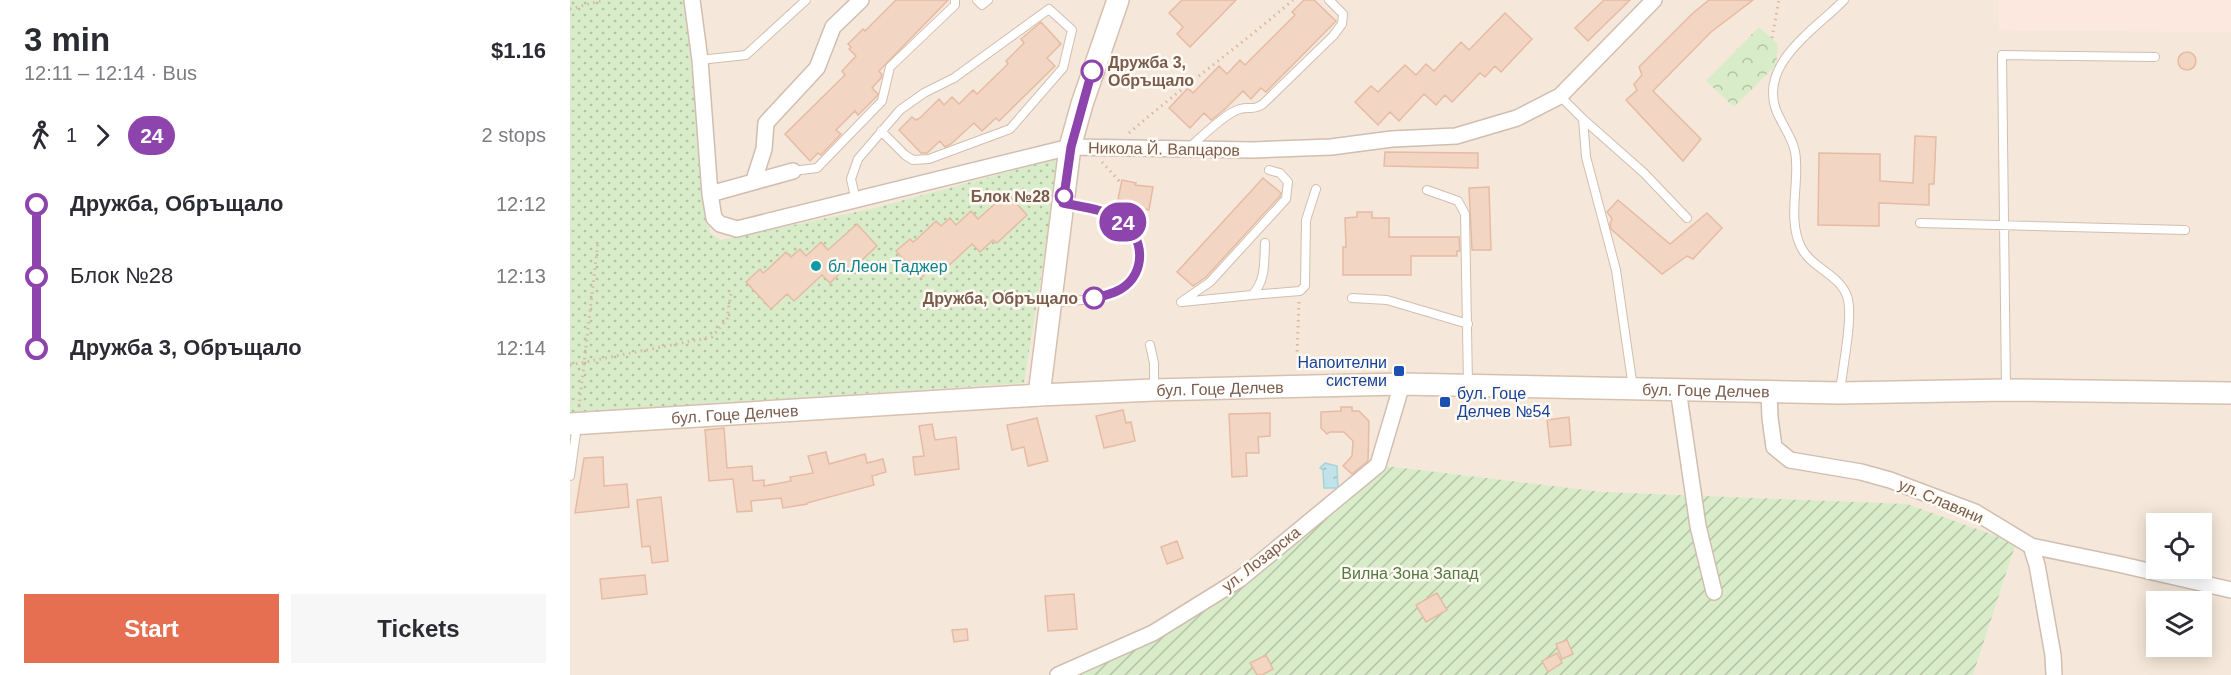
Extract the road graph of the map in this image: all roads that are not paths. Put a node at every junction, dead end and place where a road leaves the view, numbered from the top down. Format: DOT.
graph roads {
  1 [pos="692,0"];
  2 [pos="806,0"];
  3 [pos="861,0"];
  4 [pos="955,0"];
  5 [pos="977,0"];
  6 [pos="988,0"];
  7 [pos="1118,0"];
  8 [pos="1329,0"];
  9 [pos="1654,0"];
  10 [pos="1844,0"];
  11 [pos="2155,57"];
  12 [pos="700,60"];
  13 [pos="1560,96"];
  14 [pos="1583,119"];
  15 [pos="881,131"];
  16 [pos="1071,147"];
  17 [pos="1189,148"];
  18 [pos="1269,170"];
  19 [pos="793,171"];
  20 [pos="754,180"];
  21 [pos="1316,189"];
  22 [pos="1427,190"];
  23 [pos="710,194"];
  24 [pos="856,201"];
  25 [pos="1063,203"];
  26 [pos="1687,218"];
  27 [pos="1920,223"];
  28 [pos="2003,226"];
  29 [pos="2185,230"];
  30 [pos="1265,243"];
  31 [pos="1252,295"];
  32 [pos="1352,298"];
  33 [pos="1049,304"];
  34 [pos="1468,324"];
  35 [pos="1150,345"];
  36 [pos="1402,384"];
  37 [pos="1468,386"];
  38 [pos="1678,389"];
  39 [pos="1154,390"];
  40 [pos="1634,390"];
  41 [pos="2006,390"];
  42 [pos="1769,392"];
  43 [pos="1840,393"];
  44 [pos="2231,393"];
  45 [pos="1039,395"];
  46 [pos="573,424"];
  47 [pos="570,476"];
  48 [pos="2031,546"];
  49 [pos="2231,590"];
  50 [pos="1714,592"];
  51 [pos="1058,675"];
  52 [pos="2054,675"];
  1 -- 12 [label="street, Никола Й. Вапцаров"];
  2 -- 12 [label="lane"];
  3 -- 20 [label="street"];
  4 -- 19 [label="lane"];
  5 -- 6 [label="lane"];
  7 -- 16 [label="main road"];
  8 -- 17 [label="lane"];
  9 -- 13 [label="street, Никола Й. Вапцаров"];
  10 -- 43 [label="lane"];
  11 -- 28 [label="lane"];
  12 -- 23 [label="street, Никола Й. Вапцаров"];
  13 -- 14 [label="lane"];
  13 -- 17 [label="street, Никола Й. Вапцаров"];
  14 -- 26 [label="lane"];
  14 -- 40 [label="lane"];
  15 -- 15 [label="lane"];
  15 -- 24 [label="lane"];
  16 -- 17 [label="street, Никола Й. Вапцаров"];
  16 -- 24 [label="street, Никола Й. Вапцаров"];
  16 -- 25 [label="main road"];
  18 -- 31 [label="lane"];
  19 -- 20 [label="street"];
  20 -- 23 [label="street"];
  21 -- 31 [label="lane"];
  22 -- 34 [label="lane"];
  23 -- 24 [label="street, Никола Й. Вапцаров"];
  25 -- 33 [label="main road"];
  25 -- 33 [label="lane"];
  27 -- 28 [label="lane"];
  28 -- 29 [label="lane"];
  28 -- 41 [label="lane"];
  30 -- 31 [label="lane"];
  32 -- 34 [label="lane"];
  33 -- 45 [label="main road"];
  34 -- 37 [label="lane"];
  35 -- 39 [label="lane"];
  36 -- 37 [label="main road, бул. Гоце Делчев"];
  36 -- 39 [label="main road, бул. Гоце Делчев"];
  36 -- 51 [label="street, ул. Лозарска"];
  37 -- 40 [label="main road, бул. Гоце Делчев"];
  38 -- 40 [label="main road, бул. Гоце Делчев"];
  38 -- 42 [label="main road, бул. Гоце Делчев"];
  38 -- 50 [label="street"];
  39 -- 45 [label="main road, бул. Гоце Делчев"];
  41 -- 43 [label="main road, бул. Гоце Делчев"];
  41 -- 44 [label="main road, бул. Гоце Делчев"];
  42 -- 43 [label="main road, бул. Гоце Делчев"];
  42 -- 48 [label="street, ул. Славяни"];
  45 -- 46 [label="main road, бул. Гоце Делчев"];
  46 -- 47 [label="lane"];
  48 -- 49 [label="street, ул. Славяни"];
  48 -- 52 [label="street"];
}
